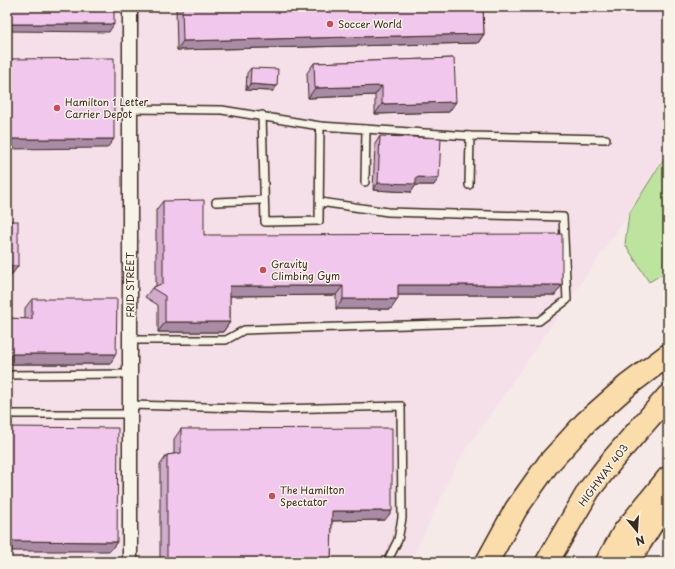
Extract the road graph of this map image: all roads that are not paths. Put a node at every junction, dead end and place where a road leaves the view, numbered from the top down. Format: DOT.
graph roads {
  1 [pos="130,7"];
  2 [pos="130,109"];
  3 [pos="262,115"];
  4 [pos="320,126"];
  5 [pos="366,129"];
  6 [pos="470,136"];
  7 [pos="606,139"];
  8 [pos="365,182"];
  9 [pos="469,185"];
  10 [pos="263,200"];
  11 [pos="216,202"];
  12 [pos="320,202"];
  13 [pos="130,340"];
  14 [pos="668,355"];
  15 [pos="130,374"];
  16 [pos="7,375"];
  17 [pos="668,396"];
  18 [pos="130,410"];
  19 [pos="7,414"];
  20 [pos="668,478"];
  21 [pos="668,498"];
  22 [pos="130,562"];
  23 [pos="387,562"];
  24 [pos="487,562"];
  25 [pos="547,562"];
  26 [pos="607,562"];
  27 [pos="628,562"];
  1 -- 2 [label="street, FRID STREET"];
  2 -- 3 [label="lane"];
  2 -- 13 [label="street, FRID STREET"];
  3 -- 4 [label="lane"];
  3 -- 10 [label="lane"];
  4 -- 5 [label="lane"];
  4 -- 12 [label="lane"];
  5 -- 6 [label="lane"];
  5 -- 8 [label="lane"];
  6 -- 7 [label="lane"];
  6 -- 9 [label="lane"];
  10 -- 11 [label="lane"];
  10 -- 12 [label="lane"];
  12 -- 13 [label="lane"];
  13 -- 15 [label="street, FRID STREET"];
  14 -- 24 [label="highway"];
  15 -- 16 [label="lane"];
  15 -- 18 [label="street, FRID STREET"];
  17 -- 25 [label="highway, HIGHWAY 403"];
  18 -- 19 [label="lane"];
  18 -- 22 [label="street, FRID STREET"];
  18 -- 23 [label="lane"];
  20 -- 26 [label="highway"];
  21 -- 27 [label="highway"];
}
